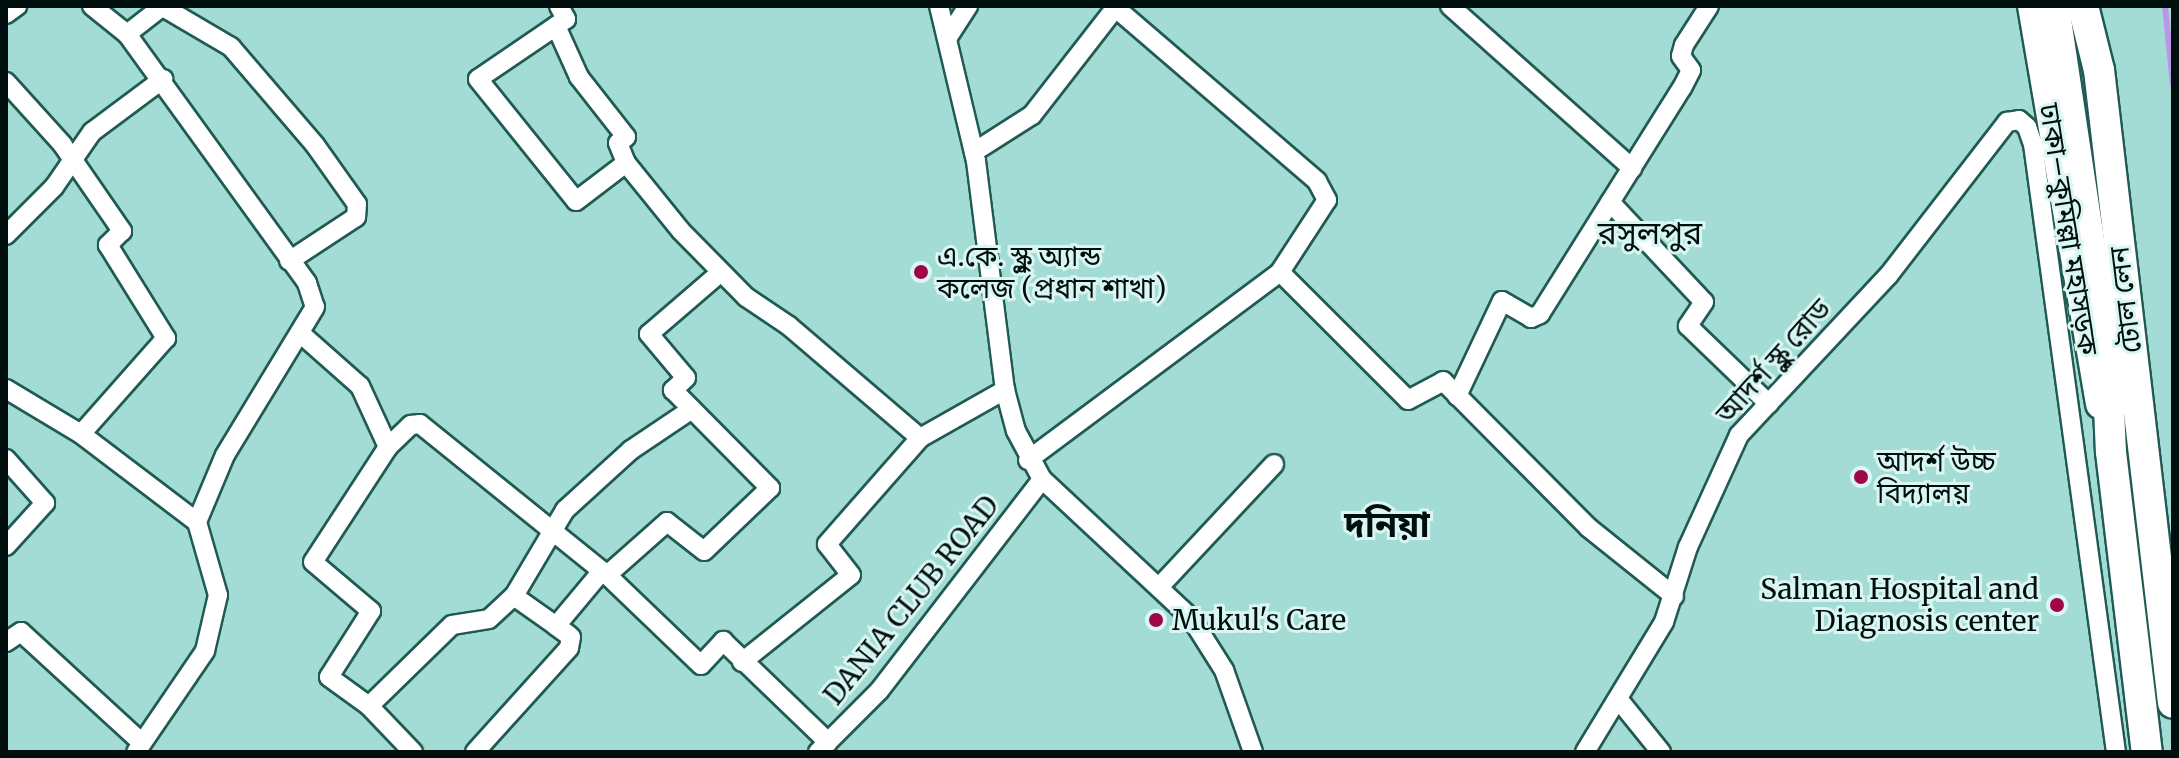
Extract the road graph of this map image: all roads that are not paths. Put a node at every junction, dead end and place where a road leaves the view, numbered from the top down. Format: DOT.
graph roads {
  1 [pos="17,6"];
  2 [pos="92,6"];
  3 [pos="163,6"];
  4 [pos="559,6"];
  5 [pos="939,6"];
  6 [pos="968,6"];
  7 [pos="1450,6"];
  8 [pos="1709,6"];
  9 [pos="2032,6"];
  10 [pos="2054,6"];
  11 [pos="2083,6"];
  12 [pos="2098,6"];
  13 [pos="1117,7"];
  14 [pos="6,14"];
  15 [pos="556,26"];
  16 [pos="127,34"];
  17 [pos="948,37"];
  18 [pos="2099,70"];
  19 [pos="163,79"];
  20 [pos="6,82"];
  21 [pos="2103,101"];
  22 [pos="974,152"];
  23 [pos="626,163"];
  24 [pos="1632,168"];
  25 [pos="1610,202"];
  26 [pos="6,235"];
  27 [pos="289,261"];
  28 [pos="721,272"];
  29 [pos="1280,272"];
  30 [pos="300,333"];
  31 [pos="6,389"];
  32 [pos="1005,390"];
  33 [pos="1457,396"];
  34 [pos="1769,404"];
  35 [pos="692,409"];
  36 [pos="81,434"];
  37 [pos="920,438"];
  38 [pos="388,447"];
  39 [pos="2111,452"];
  40 [pos="6,459"];
  41 [pos="1028,460"];
  42 [pos="1274,464"];
  43 [pos="1042,479"];
  44 [pos="197,522"];
  45 [pos="555,533"];
  46 [pos="6,546"];
  47 [pos="2173,550"];
  48 [pos="604,573"];
  49 [pos="1160,586"];
  50 [pos="514,596"];
  51 [pos="1674,596"];
  52 [pos="569,635"];
  53 [pos="6,642"];
  54 [pos="742,662"];
  55 [pos="1619,700"];
  56 [pos="2173,703"];
  57 [pos="369,706"];
  58 [pos="823,747"];
  59 [pos="2139,747"];
  60 [pos="139,748"];
  61 [pos="413,752"];
  62 [pos="475,752"];
  63 [pos="1253,752"];
  64 [pos="1585,752"];
  65 [pos="1661,752"];
  66 [pos="2116,752"];
  1 -- 14 [label="street"];
  2 -- 16 [label="street"];
  3 -- 16 [label="street"];
  3 -- 27 [label="street"];
  4 -- 15 [label="street"];
  5 -- 17 [label="street"];
  6 -- 17 [label="street"];
  7 -- 24 [label="street"];
  8 -- 24 [label="street"];
  9 -- 39 [label="main road, ঢাকা–কুমিল্লা মহাসড়ক"];
  10 -- 39 [label="highway, ঢাকা–কুমিল্লা মহাসড়ক"];
  11 -- 18 [label="highway, টোল লেন"];
  12 -- 18 [label="highway"];
  13 -- 22 [label="street"];
  13 -- 29 [label="street"];
  15 -- 23 [label="street"];
  15 -- 23 [label="street"];
  16 -- 19 [label="street"];
  17 -- 22 [label="street"];
  18 -- 21 [label="highway, টোল লেন"];
  19 -- 26 [label="street"];
  19 -- 27 [label="street"];
  20 -- 36 [label="street"];
  21 -- 47 [label="highway"];
  21 -- 56 [label="highway, টোল লেন"];
  22 -- 32 [label="street"];
  23 -- 28 [label="street"];
  24 -- 25 [label="street"];
  25 -- 33 [label="street"];
  25 -- 34 [label="street"];
  27 -- 30 [label="street"];
  28 -- 35 [label="street"];
  28 -- 37 [label="street"];
  29 -- 33 [label="street"];
  29 -- 41 [label="street"];
  30 -- 38 [label="street"];
  30 -- 44 [label="street"];
  31 -- 36 [label="street"];
  32 -- 37 [label="street"];
  32 -- 41 [label="street"];
  33 -- 51 [label="street"];
  34 -- 51 [label="street, আদর্শ স্কুল রোড"];
  34 -- 66 [label="street, আদর্শ স্কুল রোড"];
  35 -- 45 [label="street"];
  35 -- 48 [label="street"];
  36 -- 44 [label="street"];
  37 -- 54 [label="street"];
  38 -- 45 [label="street"];
  38 -- 57 [label="street"];
  39 -- 59 [label="highway, ঢাকা–কুমিল্লা মহাসড়ক"];
  40 -- 46 [label="street"];
  41 -- 43 [label="street"];
  42 -- 49 [label="street"];
  43 -- 49 [label="street"];
  43 -- 58 [label="street, DANIA CLUB ROAD"];
  44 -- 60 [label="street"];
  45 -- 48 [label="street"];
  45 -- 50 [label="street"];
  48 -- 52 [label="street"];
  48 -- 54 [label="street"];
  49 -- 63 [label="street"];
  50 -- 52 [label="street"];
  50 -- 57 [label="street"];
  51 -- 55 [label="street, আদর্শ স্কুল রোড"];
  52 -- 62 [label="street"];
  53 -- 60 [label="street"];
  54 -- 58 [label="street"];
  55 -- 64 [label="street, আদর্শ স্কুল রোড"];
  55 -- 65 [label="street"];
  57 -- 61 [label="street"];
}
